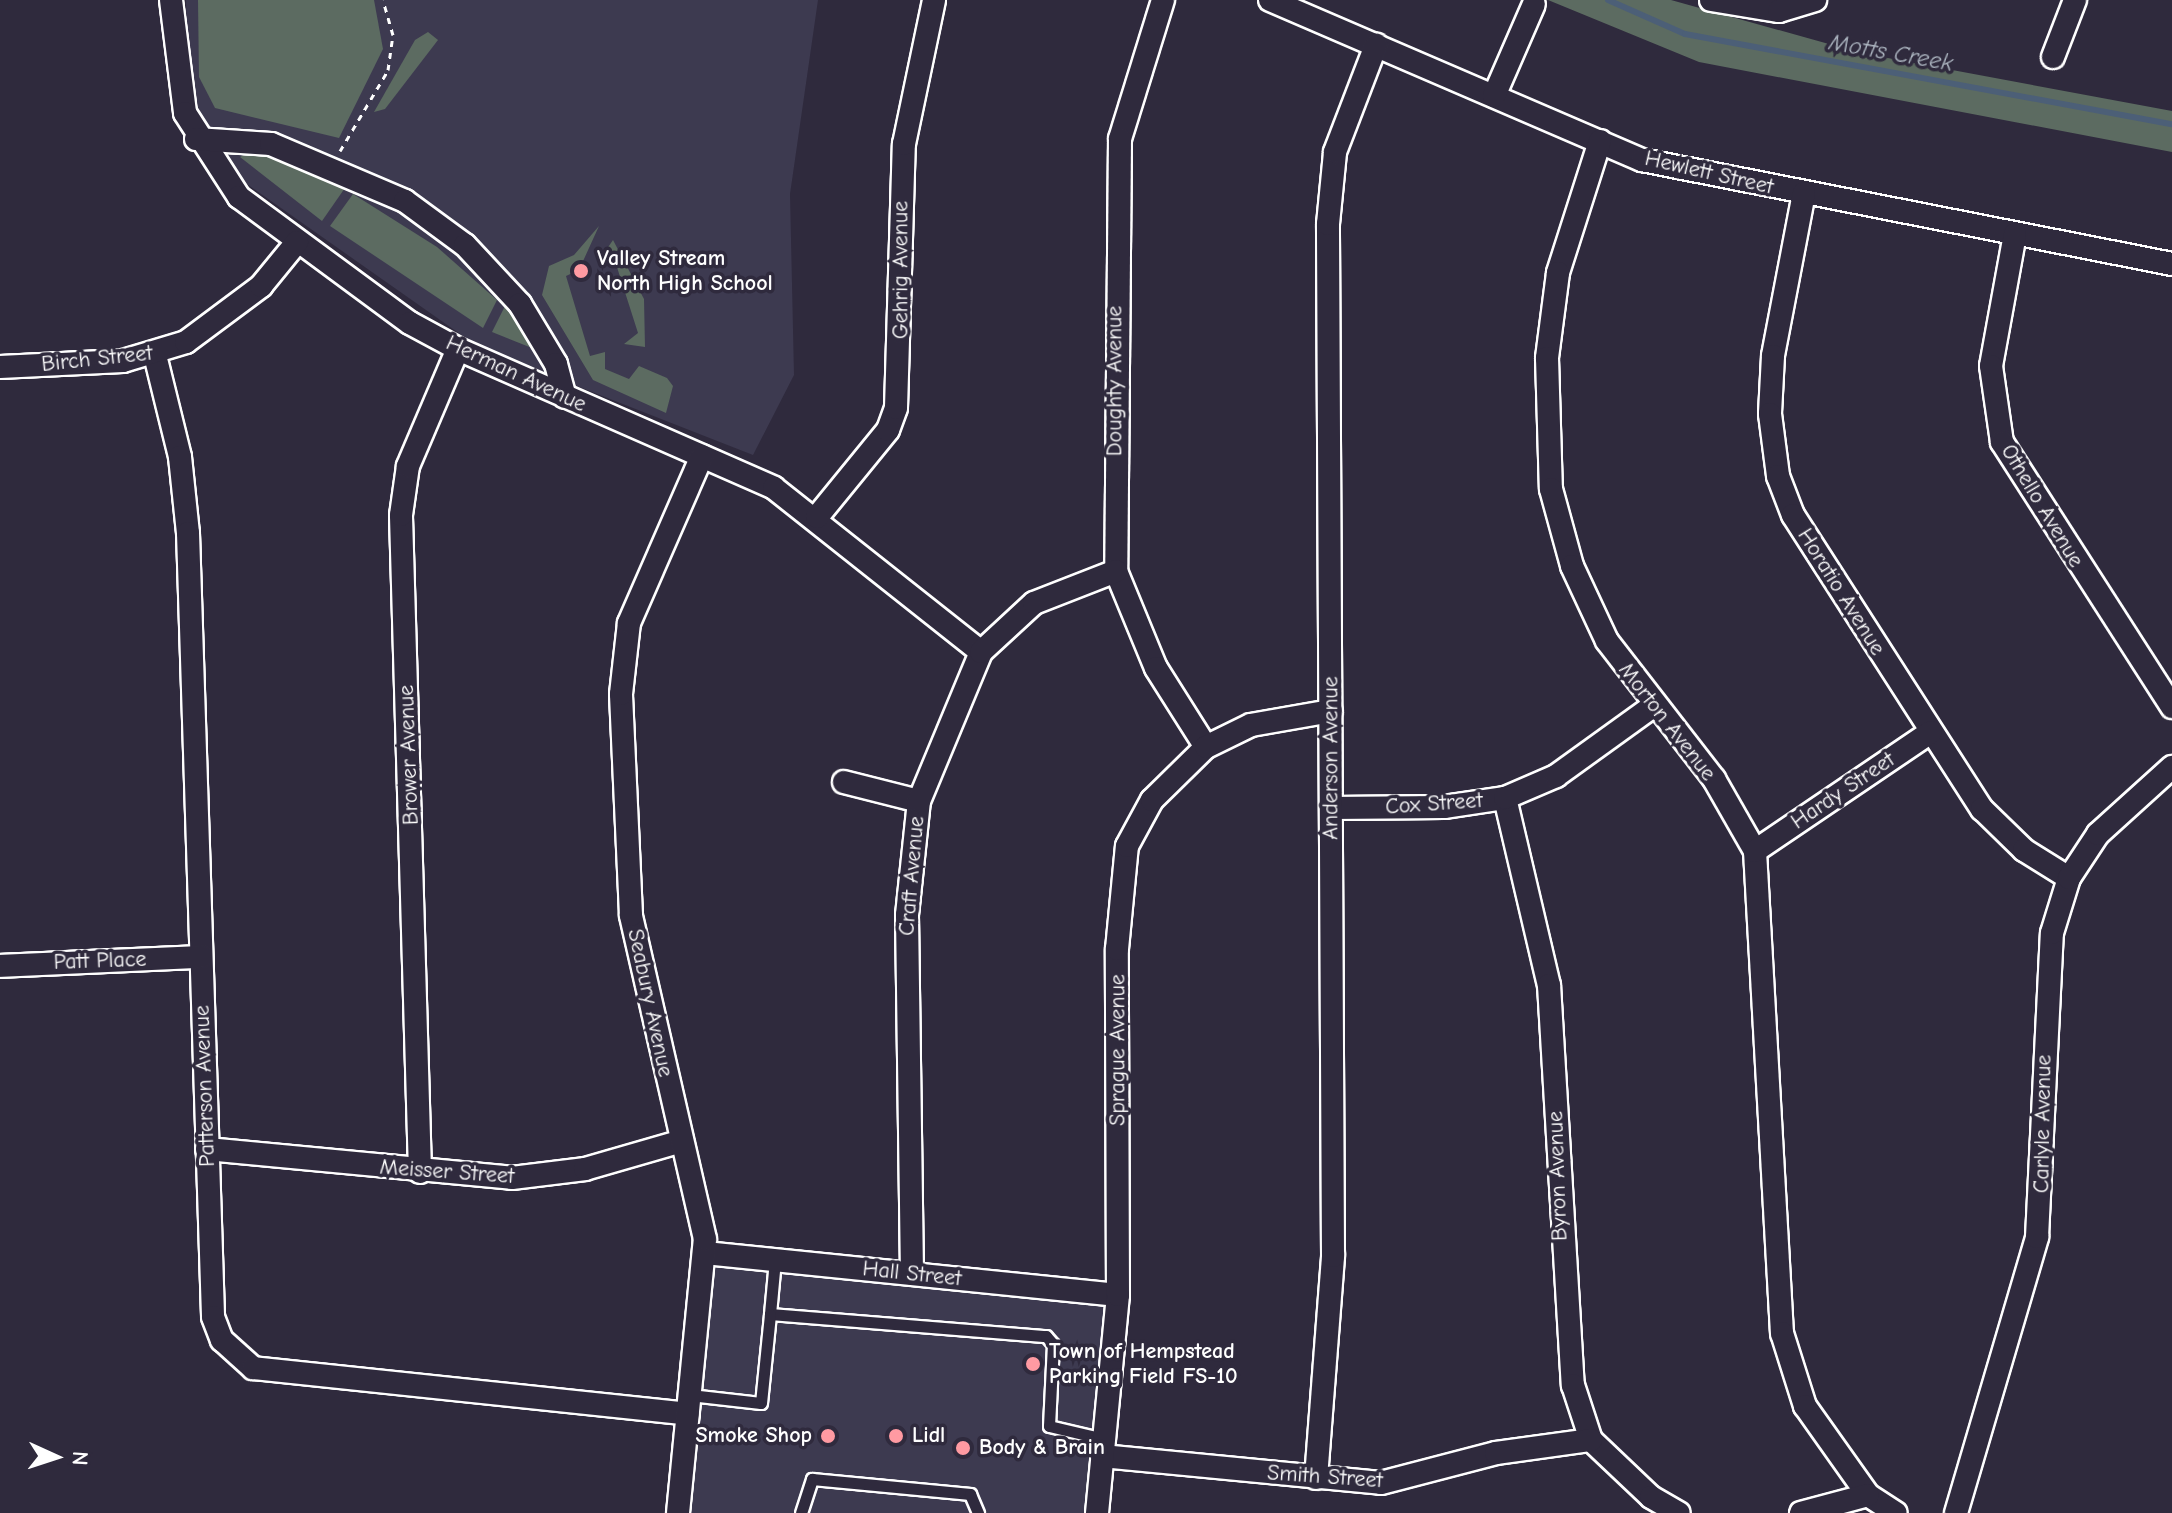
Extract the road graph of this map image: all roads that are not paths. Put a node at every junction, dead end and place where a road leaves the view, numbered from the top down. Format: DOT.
graph roads {
  1 [pos="171,0"];
  2 [pos="934,0"];
  3 [pos="1163,0"];
  4 [pos="1270,0"];
  5 [pos="1711,0"];
  6 [pos="1815,0"];
  7 [pos="2075,0"];
  8 [pos="1534,4"];
  9 [pos="1376,45"];
  10 [pos="2053,57"];
  11 [pos="1494,96"];
  12 [pos="196,139"];
  13 [pos="1600,141"];
  14 [pos="1804,193"];
  15 [pos="2015,234"];
  16 [pos="297,242"];
  17 [pos="2172,264"];
  18 [pos="458,349"];
  19 [pos="155,355"];
  20 [pos="0,367"];
  21 [pos="565,397"];
  22 [pos="702,456"];
  23 [pos="817,517"];
  24 [pos="1116,571"];
  25 [pos="981,652"];
  26 [pos="1653,706"];
  27 [pos="2172,707"];
  28 [pos="1331,711"];
  29 [pos="1931,732"];
  30 [pos="1206,747"];
  31 [pos="2172,767"];
  32 [pos="844,782"];
  33 [pos="1505,798"];
  34 [pos="919,801"];
  35 [pos="1331,808"];
  36 [pos="1755,851"];
  37 [pos="2069,878"];
  38 [pos="201,957"];
  39 [pos="0,966"];
  40 [pos="682,1141"];
  41 [pos="207,1149"];
  42 [pos="420,1172"];
  43 [pos="705,1253"];
  44 [pos="775,1260"];
  45 [pos="912,1274"];
  46 [pos="1118,1295"];
  47 [pos="770,1314"];
  48 [pos="689,1405"];
  49 [pos="1591,1440"];
  50 [pos="1103,1448"];
  51 [pos="1316,1478"];
  52 [pos="1868,1495"];
  53 [pos="678,1513"];
  54 [pos="801,1513"];
  55 [pos="978,1513"];
  56 [pos="1097,1513"];
  57 [pos="1679,1513"];
  58 [pos="1801,1513"];
  59 [pos="1896,1513"];
  60 [pos="1956,1513"];
  1 -- 12 [label="street, Herman Avenue"];
  2 -- 23 [label="street, Gehrig Avenue"];
  3 -- 24 [label="street, Doughty Avenue"];
  4 -- 9 [label="street, Hewlett Street"];
  5 -- 6 [label="street"];
  7 -- 10 [label="street"];
  8 -- 11 [label="street"];
  9 -- 11 [label="street, Hewlett Street"];
  9 -- 28 [label="street, Anderson Avenue"];
  11 -- 13 [label="street, Hewlett Street"];
  12 -- 16 [label="street, Herman Avenue"];
  12 -- 21 [label="street"];
  13 -- 14 [label="street, Hewlett Street"];
  13 -- 26 [label="street, Morton Avenue"];
  14 -- 15 [label="street, Hewlett Street"];
  14 -- 29 [label="street, Horatio Avenue"];
  15 -- 17 [label="street, Hewlett Street"];
  15 -- 27 [label="street, Othello Avenue"];
  16 -- 18 [label="street, Herman Avenue"];
  16 -- 19 [label="street, Birch Street"];
  18 -- 21 [label="street, Herman Avenue"];
  18 -- 42 [label="street, Brower Avenue"];
  19 -- 20 [label="street, Birch Street"];
  19 -- 38 [label="street, Patterson Avenue"];
  21 -- 22 [label="street, Herman Avenue"];
  22 -- 23 [label="street, Herman Avenue"];
  22 -- 40 [label="street, Seabury Avenue"];
  23 -- 25 [label="street, Herman Avenue"];
  24 -- 25 [label="street, Craft Avenue"];
  24 -- 30 [label="street, Doughty Avenue"];
  25 -- 34 [label="street, Craft Avenue"];
  26 -- 33 [label="street, Cox Street"];
  26 -- 36 [label="street, Morton Avenue"];
  28 -- 30 [label="street, Sprague Avenue"];
  28 -- 35 [label="street, Anderson Avenue"];
  29 -- 36 [label="street, Hardy Street"];
  29 -- 37 [label="street, Horatio Avenue"];
  30 -- 46 [label="street, Sprague Avenue"];
  31 -- 37 [label="street, Carlyle Avenue"];
  32 -- 34 [label="street"];
  33 -- 35 [label="street, Cox Street"];
  33 -- 49 [label="street, Byron Avenue"];
  34 -- 45 [label="street, Craft Avenue"];
  35 -- 51 [label="street, Anderson Avenue"];
  36 -- 52 [label="street, Morton Avenue"];
  37 -- 60 [label="street, Carlyle Avenue"];
  38 -- 39 [label="street, Patt Place"];
  38 -- 41 [label="street, Patterson Avenue"];
  40 -- 42 [label="street, Meisser Street"];
  40 -- 43 [label="street, Seabury Avenue"];
  41 -- 42 [label="street, Meisser Street"];
  41 -- 48 [label="street, Patterson Avenue"];
  43 -- 44 [label="street, Hall Street"];
  43 -- 48 [label="street, Seabury Avenue"];
  44 -- 45 [label="street, Hall Street"];
  44 -- 47 [label="lane"];
  45 -- 46 [label="street, Hall Street"];
  46 -- 50 [label="street, Sprague Avenue"];
  47 -- 48 [label="lane"];
  47 -- 50 [label="lane"];
  48 -- 53 [label="street, Seabury Avenue"];
  49 -- 51 [label="street, Smith Street"];
  49 -- 57 [label="street"];
  50 -- 51 [label="street, Smith Street"];
  50 -- 56 [label="street, Sprague Avenue"];
  52 -- 58 [label="street"];
  52 -- 59 [label="street, Morton Avenue"];
  54 -- 55 [label="lane"];
}
